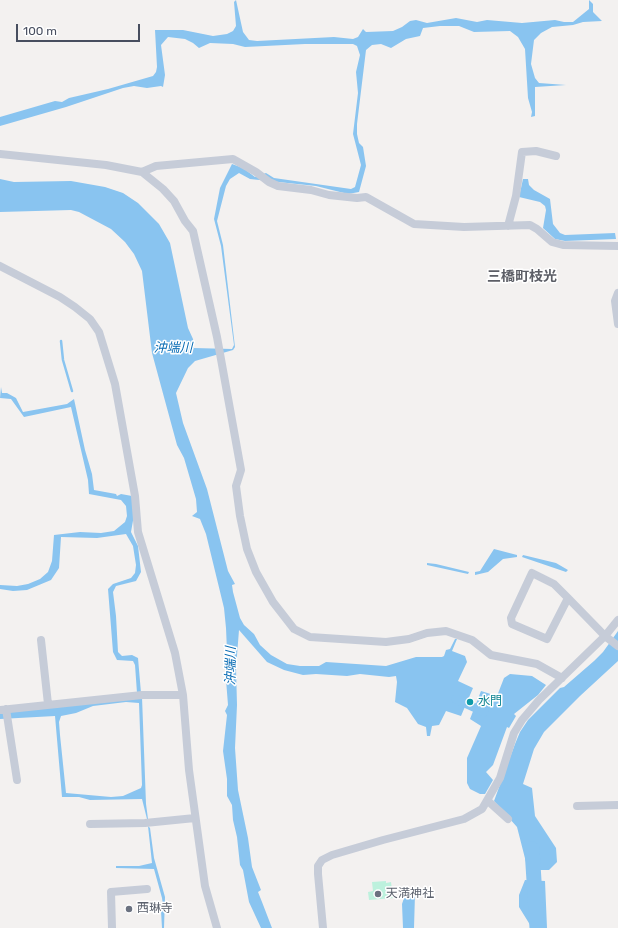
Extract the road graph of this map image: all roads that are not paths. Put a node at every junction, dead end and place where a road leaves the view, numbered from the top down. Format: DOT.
graph roads {
  1 [pos="0,154"];
  2 [pos="556,156"];
  3 [pos="142,172"];
  4 [pos="508,226"];
  5 [pos="618,246"];
  6 [pos="0,266"];
  7 [pos="618,293"];
  8 [pos="618,324"];
  9 [pos="568,598"];
  10 [pos="618,620"];
  11 [pos="605,636"];
  12 [pos="41,640"];
  13 [pos="618,646"];
  14 [pos="562,678"];
  15 [pos="183,695"];
  16 [pos="48,704"];
  17 [pos="5,713"];
  18 [pos="17,780"];
  19 [pos="488,801"];
  20 [pos="618,805"];
  21 [pos="577,806"];
  22 [pos="195,818"];
  23 [pos="508,819"];
  24 [pos="90,824"];
  25 [pos="147,889"];
  26 [pos="112,928"];
  27 [pos="217,928"];
  28 [pos="323,928"];
  1 -- 3 [label="street"];
  2 -- 4 [label="street"];
  3 -- 4 [label="street"];
  3 -- 14 [label="street"];
  4 -- 5 [label="street"];
  6 -- 15 [label="street"];
  7 -- 8 [label="street"];
  9 -- 9 [label="street"];
  9 -- 11 [label="street"];
  10 -- 11 [label="street"];
  11 -- 13 [label="street"];
  11 -- 14 [label="street"];
  12 -- 16 [label="street"];
  14 -- 19 [label="street"];
  15 -- 16 [label="street"];
  15 -- 22 [label="street"];
  16 -- 17 [label="street"];
  17 -- 18 [label="street"];
  19 -- 23 [label="street"];
  19 -- 28 [label="street"];
  20 -- 21 [label="street"];
  22 -- 24 [label="street"];
  22 -- 27 [label="street"];
  25 -- 26 [label="street"];
}
